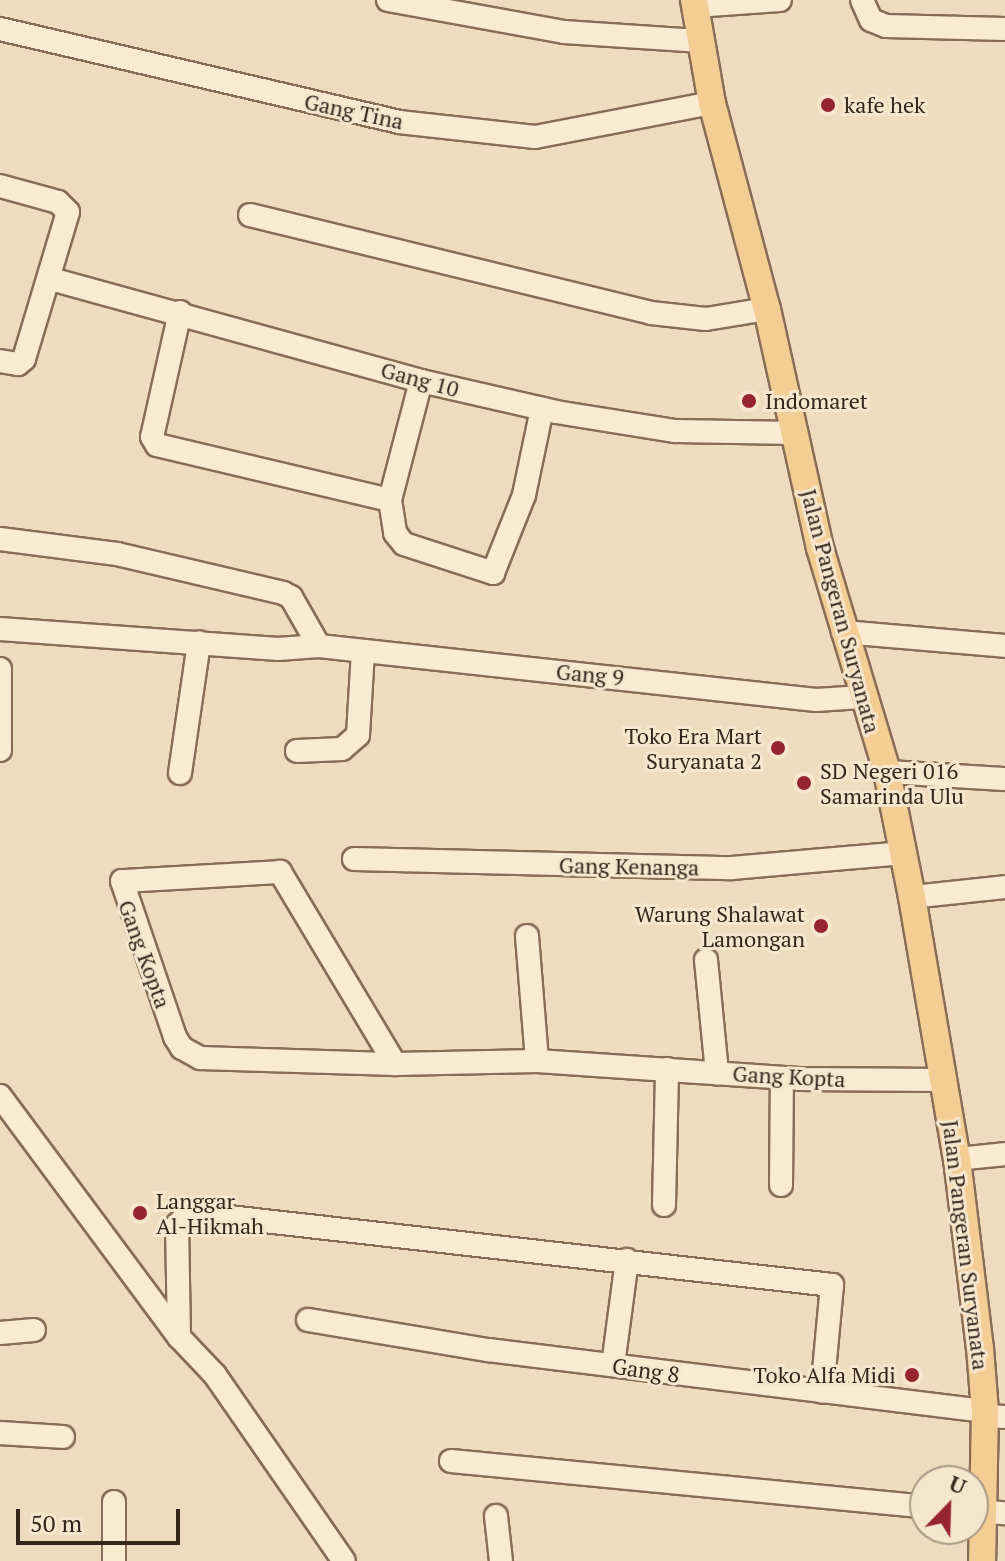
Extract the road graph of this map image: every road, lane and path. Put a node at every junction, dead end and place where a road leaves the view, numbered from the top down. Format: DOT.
graph roads {
  1 [pos="388,0"];
  2 [pos="780,0"];
  3 [pos="862,0"];
  4 [pos="695,3"];
  5 [pos="0,29"];
  6 [pos="1005,29"];
  7 [pos="698,41"];
  8 [pos="712,103"];
  9 [pos="0,186"];
  10 [pos="250,215"];
  11 [pos="51,279"];
  12 [pos="767,309"];
  13 [pos="180,312"];
  14 [pos="0,361"];
  15 [pos="421,381"];
  16 [pos="542,409"];
  17 [pos="796,433"];
  18 [pos="390,500"];
  19 [pos="0,539"];
  20 [pos="0,629"];
  21 [pos="843,632"];
  22 [pos="199,642"];
  23 [pos="319,646"];
  24 [pos="1005,646"];
  25 [pos="363,652"];
  26 [pos="0,669"];
  27 [pos="862,697"];
  28 [pos="0,750"];
  29 [pos="297,751"];
  30 [pos="887,772"];
  31 [pos="180,773"];
  32 [pos="1005,779"];
  33 [pos="903,853"];
  34 [pos="354,859"];
  35 [pos="1005,887"];
  36 [pos="912,897"];
  37 [pos="527,936"];
  38 [pos="706,960"];
  39 [pos="537,1061"];
  40 [pos="395,1064"];
  41 [pos="667,1069"];
  42 [pos="717,1073"];
  43 [pos="782,1078"];
  44 [pos="944,1080"];
  45 [pos="0,1096"];
  46 [pos="1005,1154"];
  47 [pos="957,1159"];
  48 [pos="781,1185"];
  49 [pos="664,1205"];
  50 [pos="627,1260"];
  51 [pos="308,1320"];
  52 [pos="34,1330"];
  53 [pos="0,1333"];
  54 [pos="179,1337"];
  55 [pos="613,1365"];
  56 [pos="822,1392"];
  57 [pos="992,1415"];
  58 [pos="0,1433"];
  59 [pos="63,1437"];
  60 [pos="451,1461"];
  61 [pos="989,1473"];
  62 [pos="114,1502"];
  63 [pos="909,1505"];
  64 [pos="496,1516"];
  65 [pos="114,1561"];
  66 [pos="344,1561"];
  67 [pos="501,1561"];
  1 -- 7 [label="street"];
  2 -- 4 [label="street"];
  3 -- 6 [label="street"];
  4 -- 7 [label="main road, Jalan Pangeran Suryanata"];
  5 -- 8 [label="street, Gang Tina"];
  7 -- 8 [label="main road, Jalan Pangeran Suryanata"];
  8 -- 12 [label="main road, Jalan Pangeran Suryanata"];
  9 -- 11 [label="street"];
  10 -- 12 [label="street"];
  11 -- 13 [label="street, Gang 10"];
  11 -- 14 [label="street"];
  12 -- 17 [label="main road, Jalan Pangeran Suryanata"];
  13 -- 15 [label="street, Gang 10"];
  13 -- 18 [label="street"];
  15 -- 16 [label="street, Gang 10"];
  15 -- 18 [label="street"];
  16 -- 17 [label="street, Gang 10"];
  16 -- 18 [label="street"];
  17 -- 21 [label="main road, Jalan Pangeran Suryanata"];
  19 -- 23 [label="street"];
  20 -- 22 [label="street, Gang 9"];
  21 -- 24 [label="street"];
  21 -- 27 [label="main road, Jalan Pangeran Suryanata"];
  22 -- 23 [label="street, Gang 9"];
  22 -- 31 [label="street"];
  23 -- 25 [label="street, Gang 9"];
  25 -- 27 [label="street, Gang 9"];
  25 -- 29 [label="street"];
  26 -- 28 [label="street"];
  27 -- 30 [label="main road, Jalan Pangeran Suryanata"];
  30 -- 32 [label="street"];
  30 -- 33 [label="main road, Jalan Pangeran Suryanata"];
  33 -- 34 [label="street, Gang Kenanga"];
  33 -- 36 [label="main road, Jalan Pangeran Suryanata"];
  35 -- 36 [label="street"];
  36 -- 44 [label="main road, Jalan Pangeran Suryanata"];
  37 -- 39 [label="street"];
  38 -- 42 [label="street"];
  39 -- 40 [label="street, Gang Kopta"];
  39 -- 41 [label="street, Gang Kopta"];
  40 -- 40 [label="street, Gang Kopta"];
  41 -- 42 [label="street, Gang Kopta"];
  41 -- 49 [label="street"];
  42 -- 43 [label="street, Gang Kopta"];
  43 -- 44 [label="street, Gang Kopta"];
  43 -- 48 [label="street"];
  44 -- 47 [label="main road, Jalan Pangeran Suryanata"];
  45 -- 54 [label="street"];
  46 -- 47 [label="street"];
  47 -- 57 [label="main road, Jalan Pangeran Suryanata"];
  50 -- 54 [label="street"];
  50 -- 55 [label="street"];
  50 -- 56 [label="street"];
  51 -- 55 [label="street, Gang 8"];
  52 -- 53 [label="street"];
  54 -- 66 [label="street"];
  55 -- 56 [label="street, Gang 8"];
  56 -- 57 [label="street, Gang 8"];
  57 -- 61 [label="main road, Jalan Pangeran Suryanata"];
  58 -- 59 [label="street"];
  60 -- 63 [label="street"];
  62 -- 65 [label="street"];
  64 -- 67 [label="street"];
}
